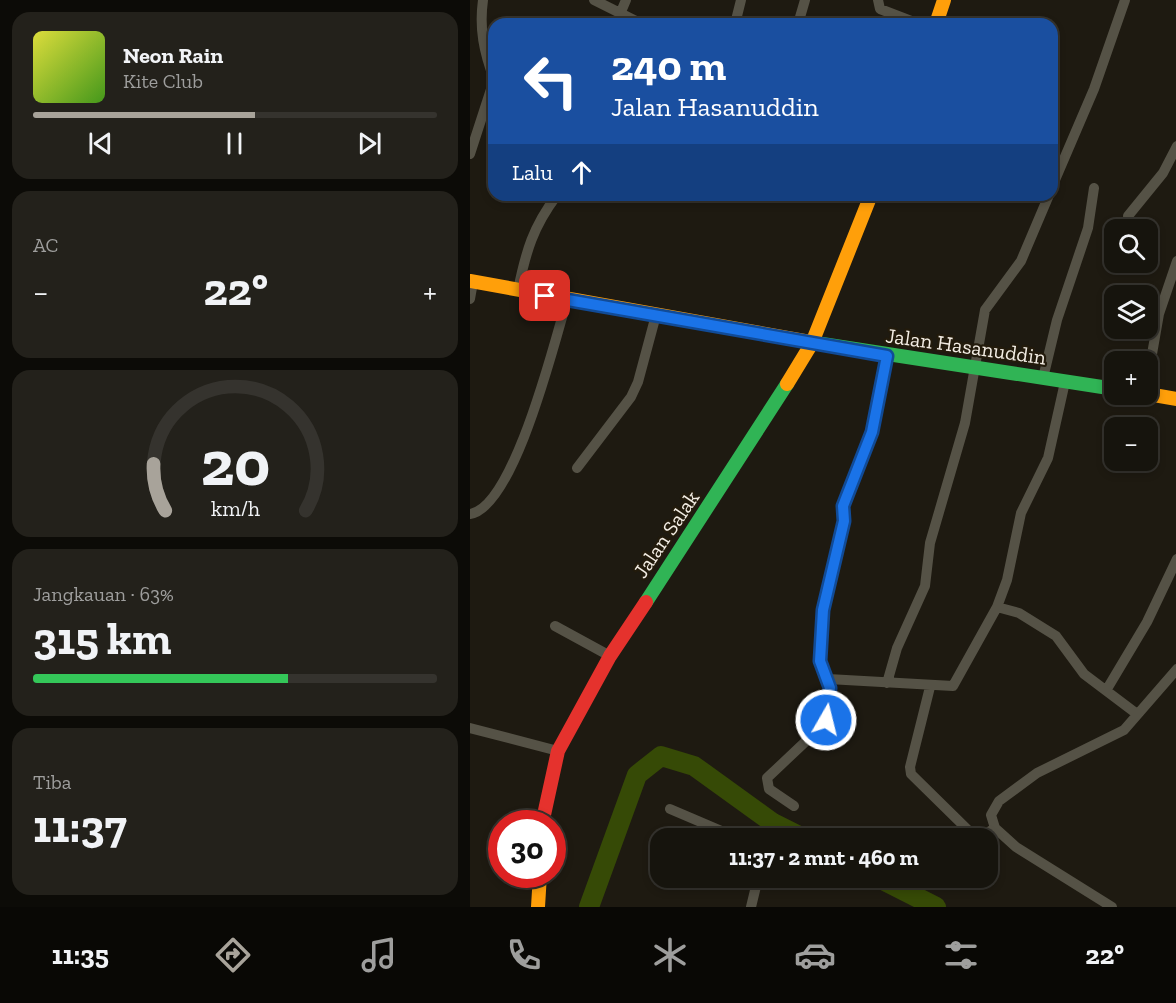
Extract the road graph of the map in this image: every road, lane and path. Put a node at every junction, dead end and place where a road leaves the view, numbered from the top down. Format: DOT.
graph roads {
  1 [pos="483,0"];
  2 [pos="594,0"];
  3 [pos="626,0"];
  4 [pos="741,0"];
  5 [pos="805,0"];
  6 [pos="878,0"];
  7 [pos="944,0"];
  8 [pos="1125,0"];
  9 [pos="620,14"];
  10 [pos="629,18"];
  11 [pos="736,18"];
  12 [pos="800,18"];
  13 [pos="901,18"];
  14 [pos="938,18"];
  15 [pos="488,62"];
  16 [pos="488,98"];
  17 [pos="1176,146"];
  18 [pos="470,154"];
  19 [pos="1058,173"];
  20 [pos="1094,188"];
  21 [pos="552,201"];
  22 [pos="869,201"];
  23 [pos="1047,201"];
  24 [pos="1128,216"];
  25 [pos="1176,261"];
  26 [pos="472,282"];
  27 [pos="518,290"];
  28 [pos="470,299"];
  29 [pos="567,300"];
  30 [pos="656,315"];
  31 [pos="812,343"];
  32 [pos="1153,351"];
  33 [pos="887,356"];
  34 [pos="977,370"];
  35 [pos="1043,378"];
  36 [pos="1065,382"];
  37 [pos="1104,387"];
  38 [pos="1158,396"];
  39 [pos="1176,399"];
  40 [pos="577,468"];
  41 [pos="470,514"];
  42 [pos="1176,559"];
  43 [pos="997,607"];
  44 [pos="556,626"];
  45 [pos="610,656"];
  46 [pos="1176,669"];
  47 [pos="828,679"];
  48 [pos="887,683"];
  49 [pos="930,687"];
  50 [pos="1107,689"];
  51 [pos="1137,714"];
  52 [pos="470,728"];
  53 [pos="558,751"];
  54 [pos="794,806"];
  55 [pos="670,808"];
  56 [pos="545,810"];
  57 [pos="715,828"];
  58 [pos="966,828"];
  59 [pos="995,828"];
  60 [pos="998,831"];
  61 [pos="539,888"];
  62 [pos="756,888"];
  63 [pos="538,907"];
  64 [pos="751,907"];
  65 [pos="1112,907"];
  1 -- 15 [label="street"];
  2 -- 9 [label="street"];
  3 -- 9 [label="street"];
  4 -- 11 [label="street"];
  5 -- 12 [label="street"];
  6 -- 13 [label="street"];
  7 -- 14 [label="main road"];
  8 -- 19 [label="street"];
  9 -- 10 [label="street"];
  16 -- 18 [label="street"];
  17 -- 24 [label="street"];
  20 -- 35 [label="street"];
  21 -- 27 [label="street"];
  22 -- 31 [label="main road, Jalan Salak"];
  23 -- 34 [label="street"];
  25 -- 32 [label="street"];
  26 -- 27 [label="main road, Jalan Hasanuddin"];
  26 -- 28 [label="street"];
  27 -- 29 [label="main road, Jalan Hasanuddin"];
  29 -- 30 [label="main road, Jalan Hasanuddin"];
  29 -- 41 [label="street"];
  30 -- 31 [label="main road, Jalan Hasanuddin"];
  30 -- 40 [label="street"];
  31 -- 33 [label="main road, Jalan Hasanuddin"];
  31 -- 45 [label="main road, Jalan Salak"];
  33 -- 34 [label="main road, Jalan Hasanuddin"];
  33 -- 47 [label="street"];
  34 -- 35 [label="main road, Jalan Hasanuddin"];
  34 -- 48 [label="street"];
  35 -- 36 [label="main road, Jalan Hasanuddin"];
  36 -- 37 [label="main road, Jalan Hasanuddin"];
  36 -- 43 [label="street"];
  38 -- 39 [label="main road"];
  42 -- 50 [label="street"];
  43 -- 49 [label="street"];
  43 -- 50 [label="street"];
  44 -- 45 [label="street"];
  45 -- 53 [label="main road, Jalan Salak"];
  46 -- 51 [label="street"];
  47 -- 48 [label="street"];
  47 -- 54 [label="street"];
  48 -- 49 [label="street"];
  49 -- 58 [label="street"];
  50 -- 51 [label="street"];
  51 -- 59 [label="street"];
  52 -- 53 [label="street"];
  53 -- 56 [label="main road, Jalan Salak"];
  55 -- 57 [label="street"];
  60 -- 65 [label="street"];
  61 -- 63 [label="main road"];
  62 -- 64 [label="street"];
}
